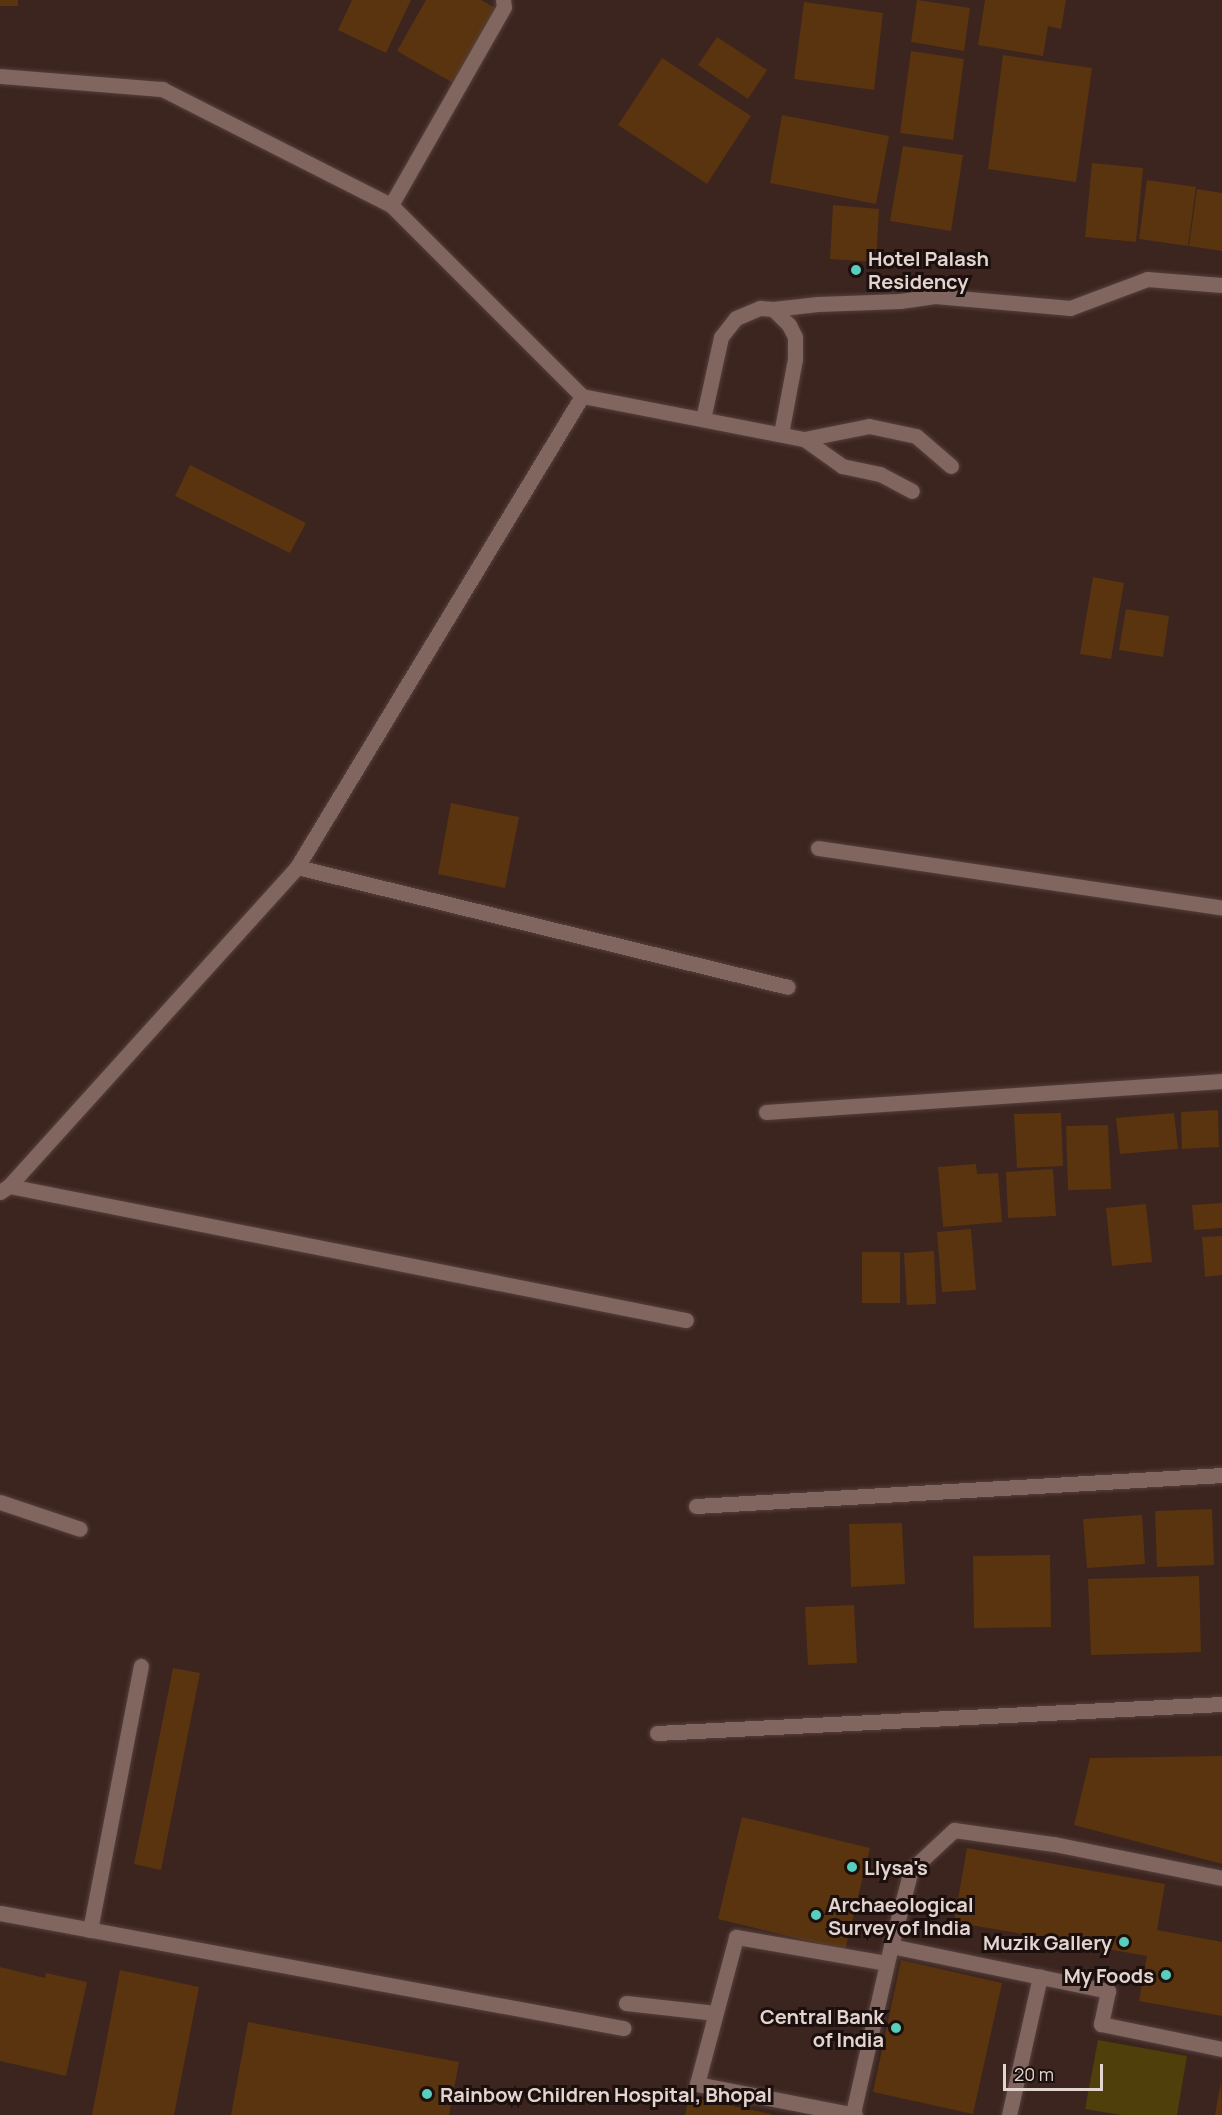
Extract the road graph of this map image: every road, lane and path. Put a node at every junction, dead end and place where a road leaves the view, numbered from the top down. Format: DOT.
graph roads {
  1 [pos="503,0"];
  2 [pos="0,76"];
  3 [pos="391,205"];
  4 [pos="1222,285"];
  5 [pos="773,309"];
  6 [pos="582,396"];
  7 [pos="703,419"];
  8 [pos="781,434"];
  9 [pos="804,439"];
  10 [pos="951,466"];
  11 [pos="912,491"];
  12 [pos="818,848"];
  13 [pos="297,867"];
  14 [pos="1222,908"];
  15 [pos="788,987"];
  16 [pos="1222,1081"];
  17 [pos="766,1112"];
  18 [pos="5,1189"];
  19 [pos="686,1320"];
  20 [pos="1222,1475"];
  21 [pos="0,1502"];
  22 [pos="696,1506"];
  23 [pos="80,1529"];
  24 [pos="141,1666"];
  25 [pos="1222,1704"];
  26 [pos="657,1733"];
  27 [pos="1222,1878"];
  28 [pos="0,1913"];
  29 [pos="90,1930"];
  30 [pos="891,1946"];
  31 [pos="886,1963"];
  32 [pos="1040,1976"];
  33 [pos="626,2003"];
  34 [pos="715,2013"];
  35 [pos="623,2028"];
  36 [pos="1222,2049"];
  37 [pos="854,2114"];
  38 [pos="1009,2115"];
  1 -- 3 [label="street"];
  2 -- 3 [label="street"];
  3 -- 6 [label="street"];
  4 -- 5 [label="street"];
  5 -- 7 [label="street"];
  5 -- 8 [label="street"];
  6 -- 7 [label="street"];
  6 -- 13 [label="street"];
  7 -- 8 [label="street"];
  8 -- 9 [label="street"];
  9 -- 10 [label="street"];
  9 -- 11 [label="street"];
  12 -- 14 [label="street"];
  13 -- 15 [label="street"];
  13 -- 18 [label="street"];
  16 -- 17 [label="street"];
  18 -- 19 [label="street"];
  20 -- 22 [label="street"];
  21 -- 23 [label="street"];
  24 -- 29 [label="street"];
  25 -- 26 [label="street"];
  27 -- 30 [label="street"];
  28 -- 29 [label="street"];
  29 -- 35 [label="street"];
  30 -- 31 [label="street"];
  30 -- 32 [label="street"];
  31 -- 34 [label="street"];
  31 -- 37 [label="street"];
  32 -- 36 [label="street"];
  32 -- 38 [label="street"];
  33 -- 34 [label="street"];
  34 -- 37 [label="street"];
}
